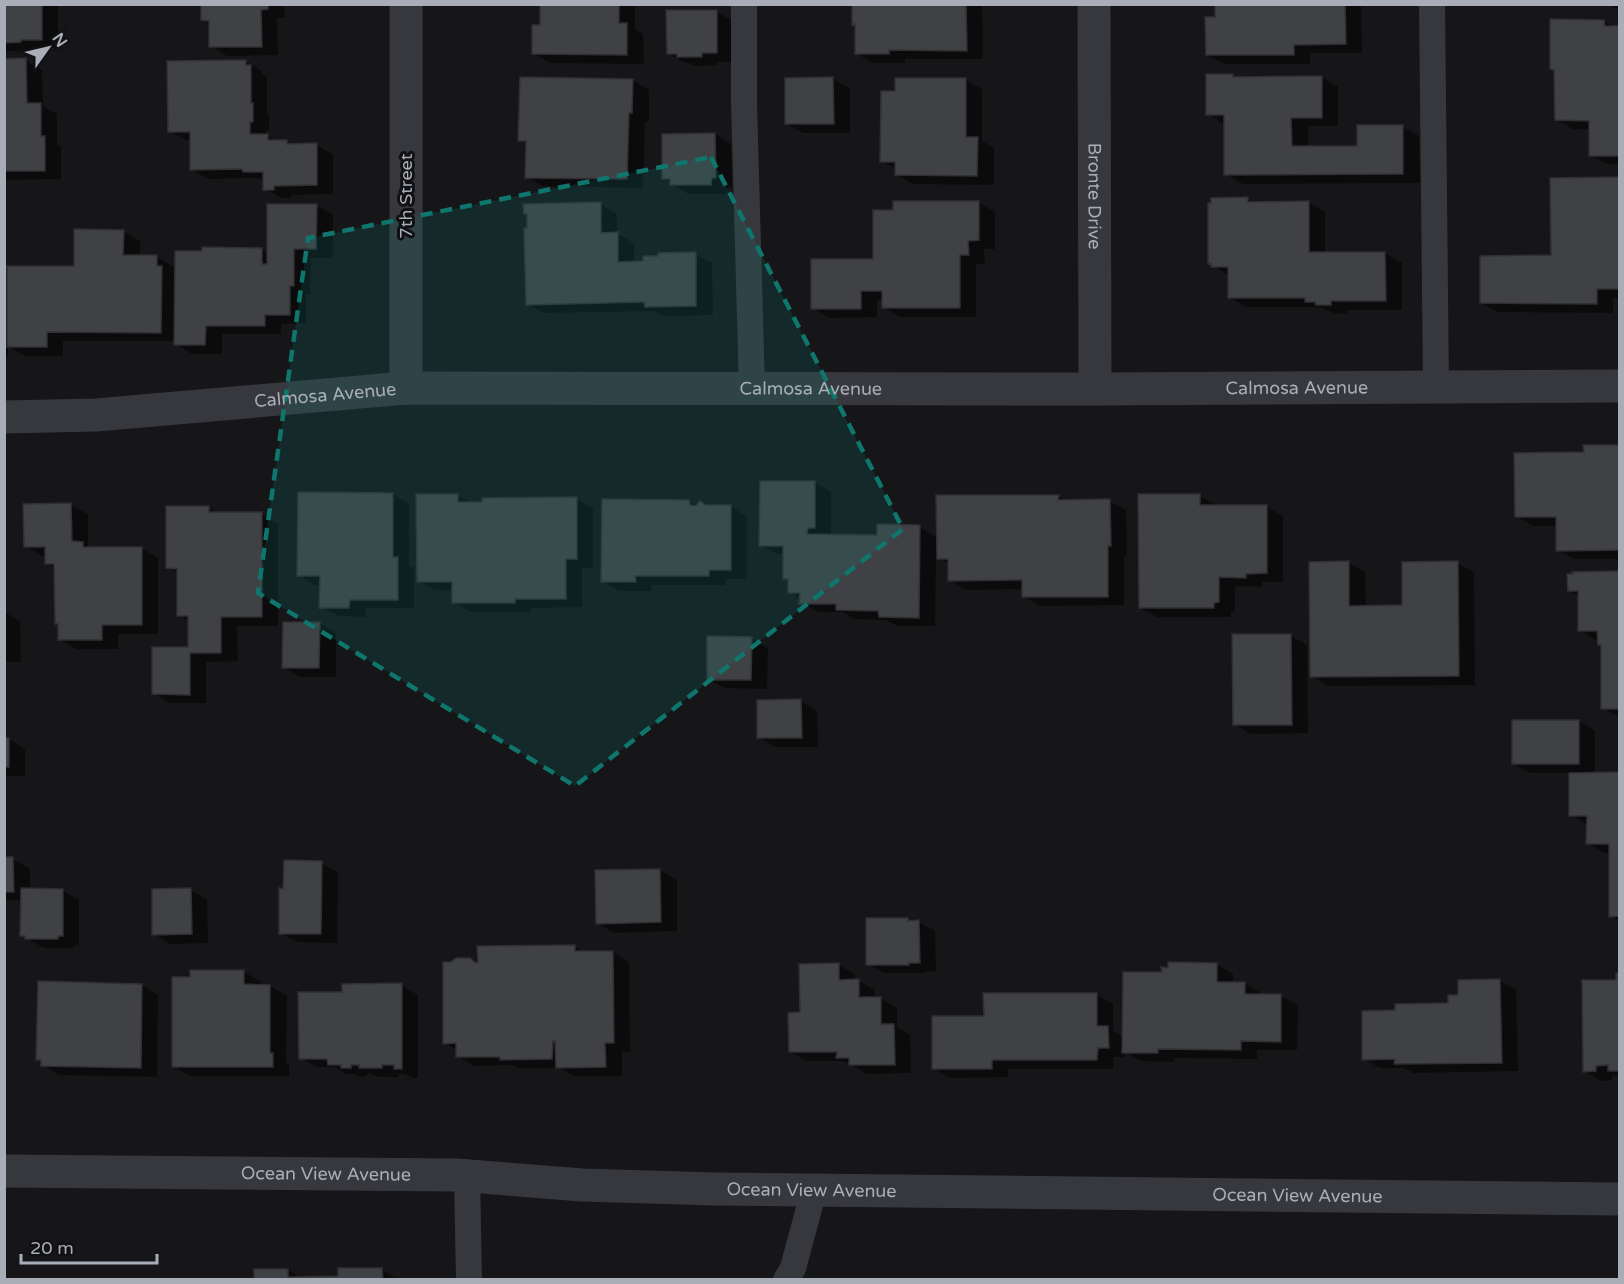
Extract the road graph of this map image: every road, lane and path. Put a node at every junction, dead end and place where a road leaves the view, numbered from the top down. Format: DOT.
graph roads {
  1 [pos="406,4"];
  2 [pos="744,4"];
  3 [pos="1094,4"];
  4 [pos="1432,4"];
  5 [pos="1620,386"];
  6 [pos="1436,387"];
  7 [pos="406,388"];
  8 [pos="752,388"];
  9 [pos="1095,389"];
  10 [pos="4,417"];
  11 [pos="4,1171"];
  12 [pos="467,1176"];
  13 [pos="814,1191"];
  14 [pos="1620,1199"];
  15 [pos="469,1280"];
  16 [pos="786,1280"];
  1 -- 7 [label="street, 7th Street"];
  2 -- 8 [label="lane"];
  3 -- 9 [label="street, Bronte Drive"];
  4 -- 6 [label="lane"];
  5 -- 6 [label="street, Calmosa Avenue"];
  6 -- 9 [label="street, Calmosa Avenue"];
  7 -- 8 [label="street, Calmosa Avenue"];
  7 -- 10 [label="street, Calmosa Avenue"];
  8 -- 9 [label="street, Calmosa Avenue"];
  11 -- 12 [label="street, Ocean View Avenue"];
  12 -- 13 [label="street, Ocean View Avenue"];
  12 -- 15 [label="lane"];
  13 -- 14 [label="street, Ocean View Avenue"];
  13 -- 16 [label="lane"];
}
